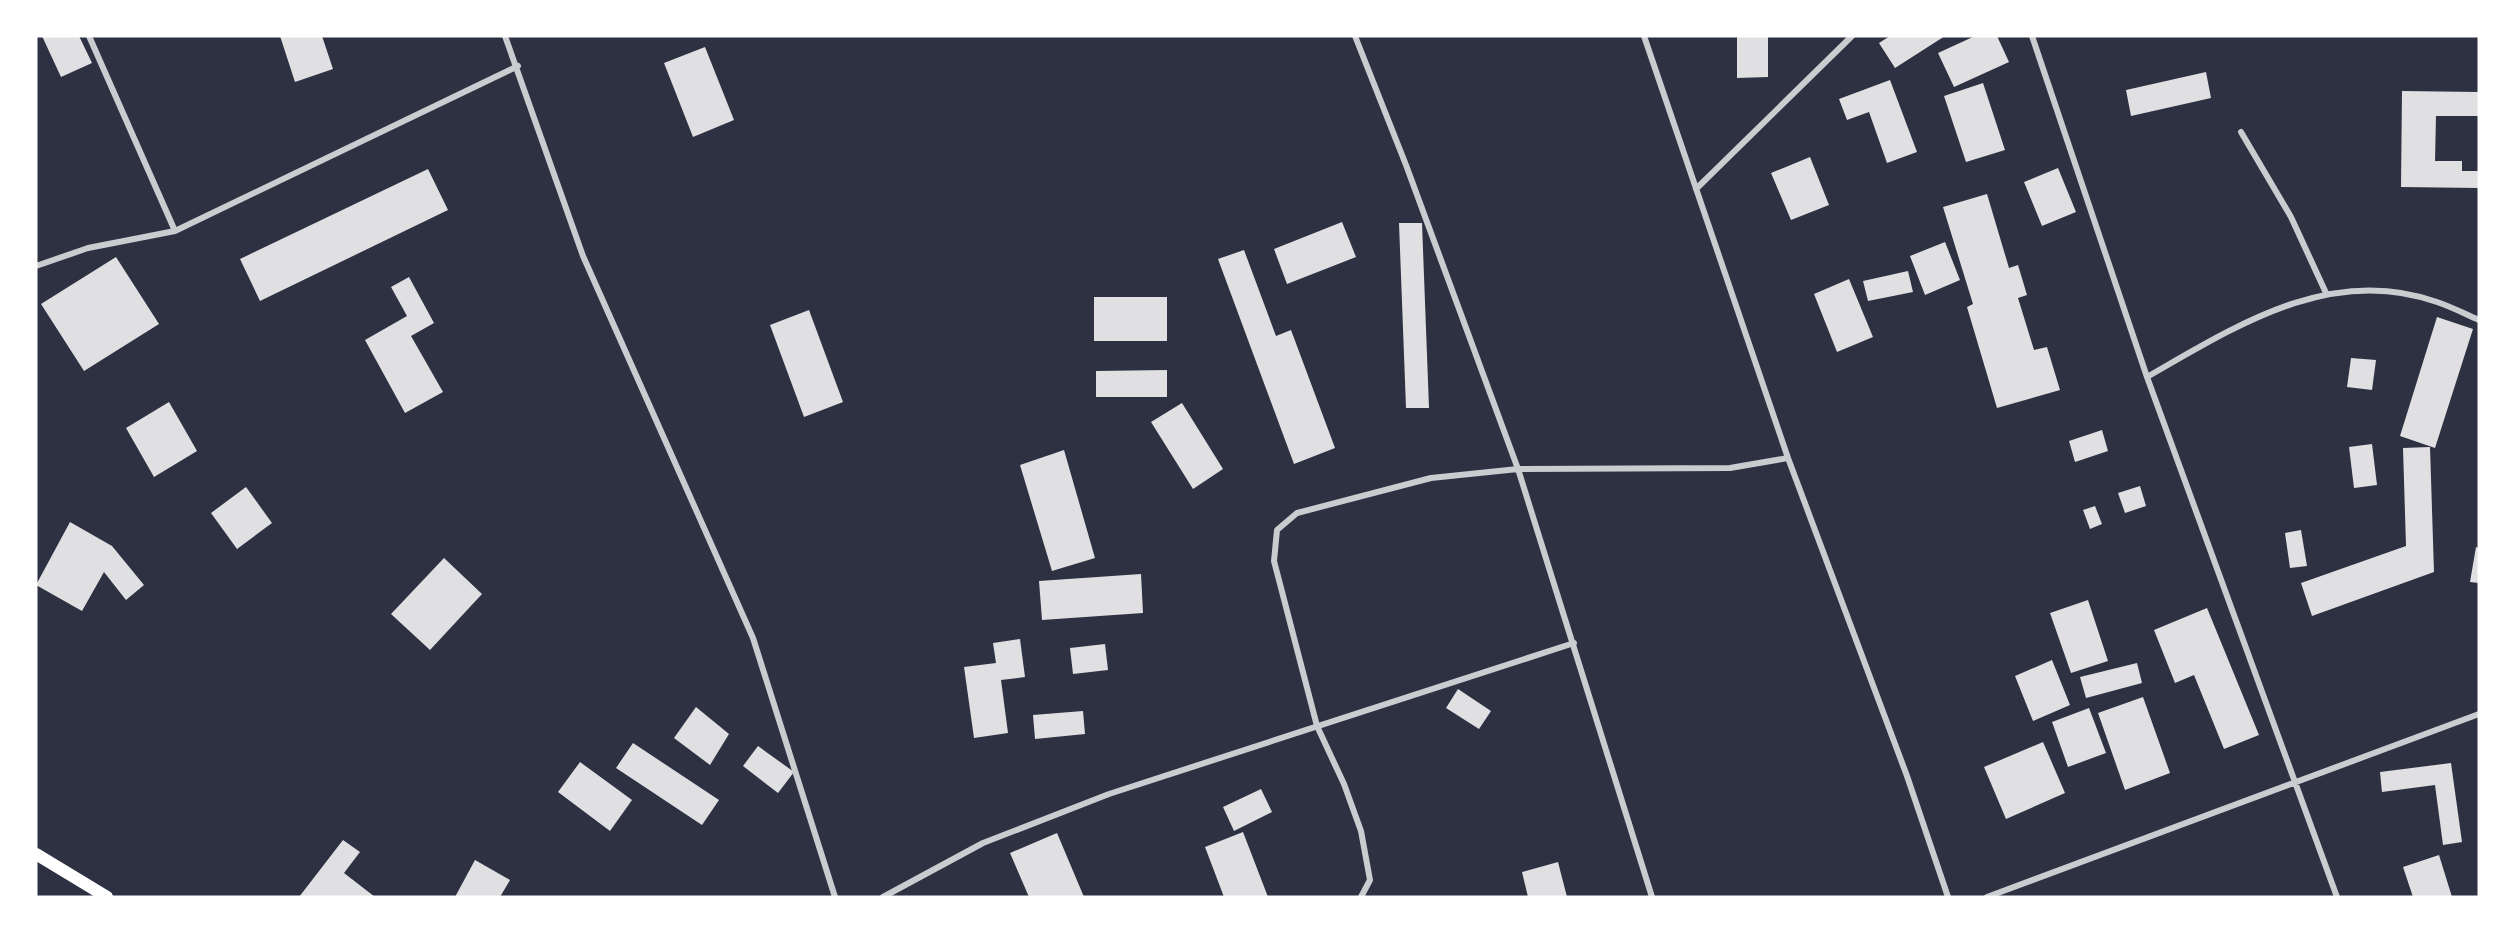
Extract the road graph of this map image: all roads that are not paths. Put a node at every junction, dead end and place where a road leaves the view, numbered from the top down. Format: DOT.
graph roads {
  1 [pos="89,36"];
  2 [pos="505,36"];
  3 [pos="1355,36"];
  4 [pos="1644,36"];
  5 [pos="1852,36"];
  6 [pos="2032,36"];
  7 [pos="518,66"];
  8 [pos="2241,132"];
  9 [pos="1696,189"];
  10 [pos="175,231"];
  11 [pos="36,266"];
  12 [pos="2326,293"];
  13 [pos="2479,320"];
  14 [pos="2147,376"];
  15 [pos="1788,458"];
  16 [pos="1518,469"];
  17 [pos="1574,643"];
  18 [pos="2479,714"];
  19 [pos="1317,726"];
  20 [pos="2295,780"];
  21 [pos="36,854"];
  22 [pos="107,897"];
  23 [pos="835,897"];
  24 [pos="884,897"];
  25 [pos="1361,897"];
  26 [pos="1652,897"];
  27 [pos="1948,897"];
  28 [pos="1987,897"];
  29 [pos="2337,897"];
  1 -- 10 [label="street"];
  2 -- 7 [label="street"];
  3 -- 16 [label="street"];
  4 -- 9 [label="street"];
  5 -- 9 [label="street"];
  6 -- 14 [label="street"];
  7 -- 10 [label="street"];
  7 -- 23 [label="street"];
  8 -- 12 [label="street"];
  9 -- 15 [label="street"];
  10 -- 11 [label="street"];
  12 -- 13 [label="street"];
  12 -- 14 [label="street"];
  14 -- 20 [label="street"];
  15 -- 16 [label="street"];
  15 -- 27 [label="street"];
  16 -- 17 [label="street"];
  16 -- 19 [label="street"];
  17 -- 19 [label="street"];
  17 -- 26 [label="street"];
  18 -- 20 [label="street"];
  19 -- 24 [label="street"];
  19 -- 25 [label="street"];
  20 -- 28 [label="street"];
  20 -- 29 [label="street"];
  21 -- 22 [label="main road"];
}
